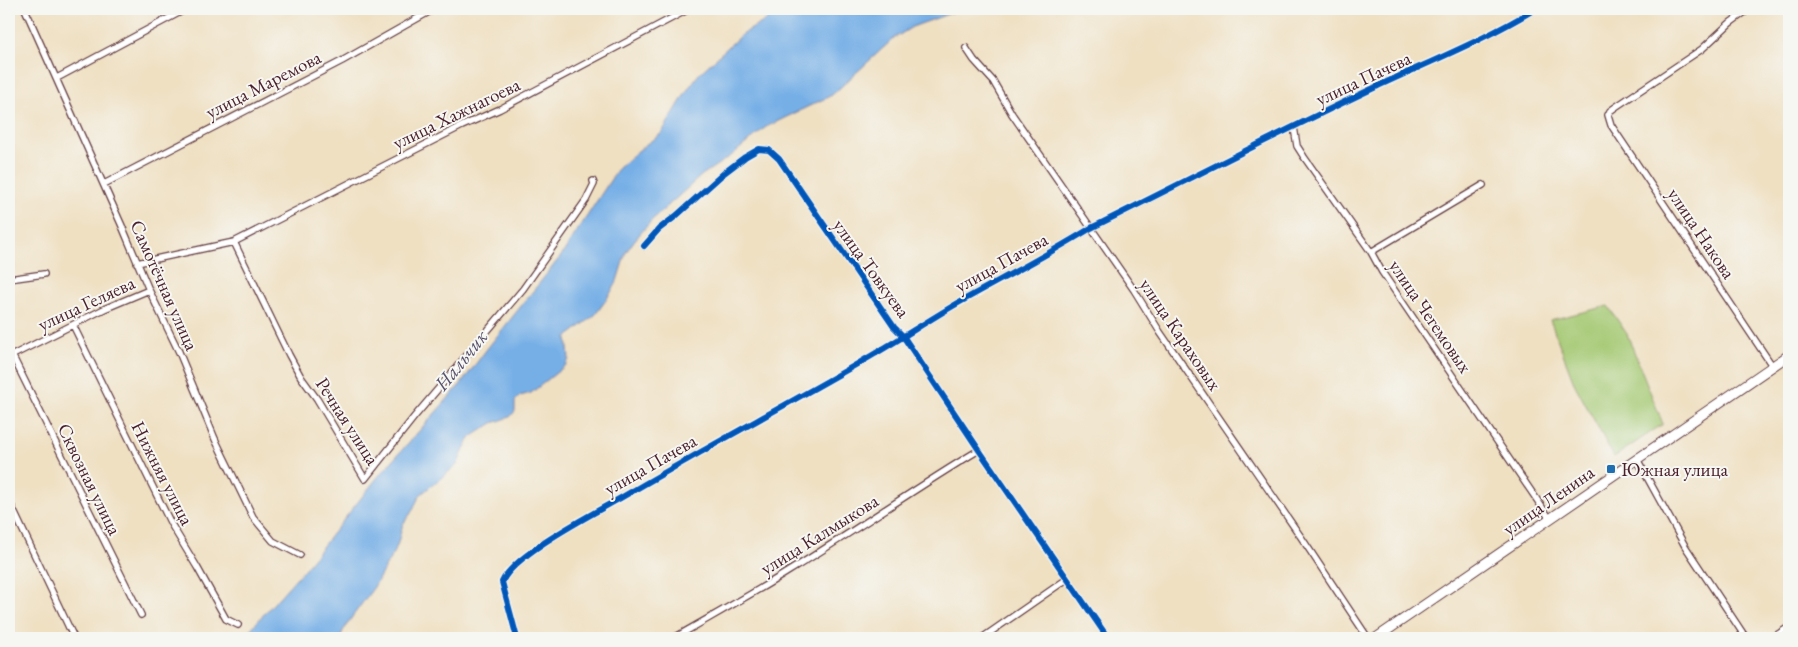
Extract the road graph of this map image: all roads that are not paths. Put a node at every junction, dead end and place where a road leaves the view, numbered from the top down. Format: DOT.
graph roads {
  1 [pos="25,9"];
  2 [pos="186,9"];
  3 [pos="434,9"];
  4 [pos="689,9"];
  5 [pos="1533,9"];
  6 [pos="1749,9"];
  7 [pos="966,48"];
  8 [pos="57,78"];
  9 [pos="1294,127"];
  10 [pos="593,181"];
  11 [pos="104,184"];
  12 [pos="1483,185"];
  13 [pos="1091,228"];
  14 [pos="234,242"];
  15 [pos="644,246"];
  16 [pos="1371,252"];
  17 [pos="137,262"];
  18 [pos="44,274"];
  19 [pos="9,279"];
  20 [pos="149,290"];
  21 [pos="73,325"];
  22 [pos="903,336"];
  23 [pos="1789,355"];
  24 [pos="11,356"];
  25 [pos="1773,366"];
  26 [pos="979,450"];
  27 [pos="1637,459"];
  28 [pos="9,501"];
  29 [pos="1550,519"];
  30 [pos="300,555"];
  31 [pos="1067,579"];
  32 [pos="141,615"];
  33 [pos="238,625"];
  34 [pos="1789,627"];
  35 [pos="74,638"];
  36 [pos="517,638"];
  37 [pos="674,638"];
  38 [pos="982,638"];
  39 [pos="1108,638"];
  40 [pos="1368,638"];
  41 [pos="1376,638"];
  42 [pos="1746,638"];
  43 [pos="1772,638"];
  1 -- 8 [label="street, Самотёчная улица"];
  2 -- 8 [label="street"];
  3 -- 11 [label="street, улица Маремова"];
  4 -- 14 [label="street, улица Хажнагоева"];
  5 -- 9 [label="street, улица Пачева"];
  6 -- 25 [label="street, улица Накова"];
  7 -- 13 [label="street, улица Караховых"];
  8 -- 11 [label="street, Самотёчная улица"];
  9 -- 13 [label="street, улица Пачева"];
  9 -- 16 [label="street, улица Чегемовых"];
  10 -- 14 [label="street, Речная улица"];
  11 -- 17 [label="street, Самотёчная улица"];
  12 -- 16 [label="street"];
  13 -- 22 [label="street, улица Пачева"];
  13 -- 40 [label="street, улица Караховых"];
  14 -- 17 [label="street"];
  15 -- 22 [label="street, улица Товкуева"];
  16 -- 29 [label="street, улица Чегемовых"];
  17 -- 20 [label="street, Самотёчная улица"];
  18 -- 19 [label="street"];
  20 -- 21 [label="street, улица Геляева"];
  20 -- 30 [label="street, Самотёчная улица"];
  21 -- 24 [label="street, улица Геляева"];
  21 -- 33 [label="street, Нижняя улица"];
  22 -- 26 [label="street, улица Товкуева"];
  22 -- 36 [label="street, улица Пачева"];
  23 -- 25 [label="street, улица Ленина"];
  24 -- 32 [label="street, Сквозная улица"];
  25 -- 27 [label="street, улица Ленина"];
  26 -- 31 [label="street, улица Товкуева"];
  26 -- 37 [label="street, улица Калмыкова"];
  27 -- 29 [label="street, улица Ленина"];
  27 -- 42 [label="street"];
  28 -- 35 [label="street"];
  29 -- 41 [label="street, улица Ленина"];
  31 -- 38 [label="street"];
  31 -- 39 [label="street, улица Товкуева"];
  34 -- 43 [label="street"];
}
